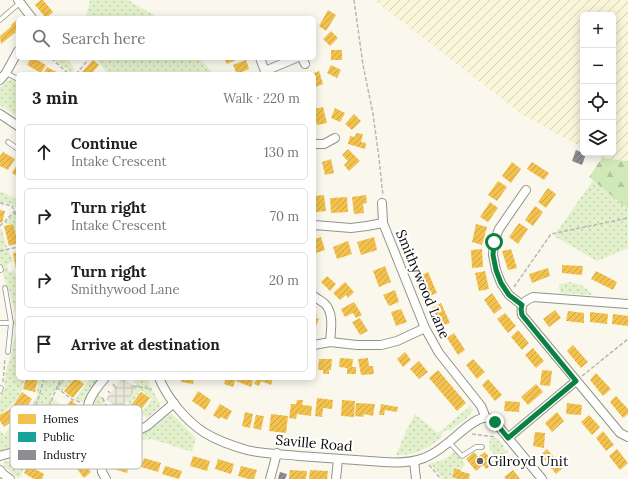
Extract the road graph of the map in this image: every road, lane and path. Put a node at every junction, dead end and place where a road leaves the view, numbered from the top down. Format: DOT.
graph roads {
  1 [pos="354,0"];
  2 [pos="20,2"];
  3 [pos="30,16"];
  4 [pos="0,20"];
  5 [pos="16,55"];
  6 [pos="53,60"];
  7 [pos="88,60"];
  8 [pos="261,60"];
  9 [pos="292,60"];
  10 [pos="67,72"];
  11 [pos="78,72"];
  12 [pos="265,72"];
  13 [pos="267,72"];
  14 [pos="6,73"];
  15 [pos="16,78"];
  16 [pos="0,80"];
  17 [pos="0,114"];
  18 [pos="16,125"];
  19 [pos="335,138"];
  20 [pos="8,142"];
  21 [pos="316,145"];
  22 [pos="16,148"];
  23 [pos="526,190"];
  24 [pos="0,203"];
  25 [pos="382,203"];
  26 [pos="15,211"];
  27 [pos="628,218"];
  28 [pos="383,223"];
  29 [pos="316,225"];
  30 [pos="0,226"];
  31 [pos="16,247"];
  32 [pos="0,251"];
  33 [pos="5,288"];
  34 [pos="509,295"];
  35 [pos="316,298"];
  36 [pos="628,304"];
  37 [pos="522,305"];
  38 [pos="0,323"];
  39 [pos="11,323"];
  40 [pos="425,328"];
  41 [pos="628,339"];
  42 [pos="330,342"];
  43 [pos="316,345"];
  44 [pos="8,352"];
  45 [pos="43,380"];
  46 [pos="60,380"];
  47 [pos="63,380"];
  48 [pos="104,380"];
  49 [pos="160,380"];
  50 [pos="576,381"];
  51 [pos="113,384"];
  52 [pos="116,386"];
  53 [pos="133,386"];
  54 [pos="57,388"];
  55 [pos="152,389"];
  56 [pos="1,390"];
  57 [pos="108,391"];
  58 [pos="110,393"];
  59 [pos="103,398"];
  60 [pos="88,403"];
  61 [pos="174,403"];
  62 [pos="36,405"];
  63 [pos="50,405"];
  64 [pos="106,405"];
  65 [pos="484,418"];
  66 [pos="142,428"];
  67 [pos="459,433"];
  68 [pos="628,437"];
  69 [pos="508,438"];
  70 [pos="449,442"];
  71 [pos="482,447"];
  72 [pos="10,453"];
  73 [pos="277,454"];
  74 [pos="0,456"];
  75 [pos="424,458"];
  76 [pos="338,459"];
  77 [pos="414,461"];
  78 [pos="0,470"];
  79 [pos="10,479"];
  80 [pos="270,479"];
  81 [pos="336,479"];
  82 [pos="416,479"];
  83 [pos="440,479"];
  84 [pos="542,479"];
  1 -- 25 [label="path"];
  2 -- 3 [label="street"];
  2 -- 4 [label="lane"];
  5 -- 14 [label="street"];
  6 -- 10 [label="path"];
  7 -- 11 [label="path"];
  8 -- 12 [label="street"];
  9 -- 13 [label="street"];
  14 -- 15 [label="lane"];
  14 -- 16 [label="street"];
  17 -- 18 [label="street"];
  19 -- 21 [label="street"];
  20 -- 22 [label="lane"];
  23 -- 34 [label="street"];
  24 -- 26 [label="path"];
  25 -- 28 [label="street, Smithywood Lane"];
  26 -- 30 [label="path"];
  27 -- 34 [label="path"];
  28 -- 29 [label="street"];
  28 -- 40 [label="street, Smithywood Lane"];
  31 -- 32 [label="path"];
  33 -- 39 [label="lane"];
  34 -- 37 [label="street"];
  35 -- 42 [label="street"];
  36 -- 37 [label="street"];
  37 -- 50 [label="street"];
  38 -- 39 [label="lane"];
  39 -- 44 [label="lane"];
  40 -- 42 [label="street"];
  40 -- 65 [label="street, Smithywood Lane"];
  41 -- 50 [label="path"];
  42 -- 43 [label="street"];
  44 -- 56 [label="path"];
  45 -- 62 [label="path"];
  46 -- 54 [label="path"];
  47 -- 54 [label="path"];
  48 -- 60 [label="street"];
  49 -- 61 [label="street, Saville Road"];
  50 -- 68 [label="street"];
  50 -- 69 [label="street"];
  51 -- 52 [label="path"];
  53 -- 55 [label="path"];
  54 -- 60 [label="path"];
  54 -- 63 [label="path"];
  57 -- 58 [label="path"];
  59 -- 64 [label="path"];
  61 -- 66 [label="street"];
  61 -- 73 [label="street, Saville Road"];
  65 -- 67 [label="street, Saville Road"];
  65 -- 69 [label="street"];
  67 -- 69 [label="path"];
  67 -- 70 [label="street, Saville Road"];
  69 -- 84 [label="street"];
  70 -- 71 [label="lane"];
  70 -- 75 [label="street, Saville Road"];
  72 -- 74 [label="street"];
  73 -- 76 [label="street, Saville Road"];
  73 -- 80 [label="street"];
  75 -- 77 [label="street, Saville Road"];
  75 -- 83 [label="path"];
  76 -- 77 [label="street, Saville Road"];
  76 -- 81 [label="street"];
  77 -- 82 [label="street"];
  78 -- 79 [label="street"];
}
